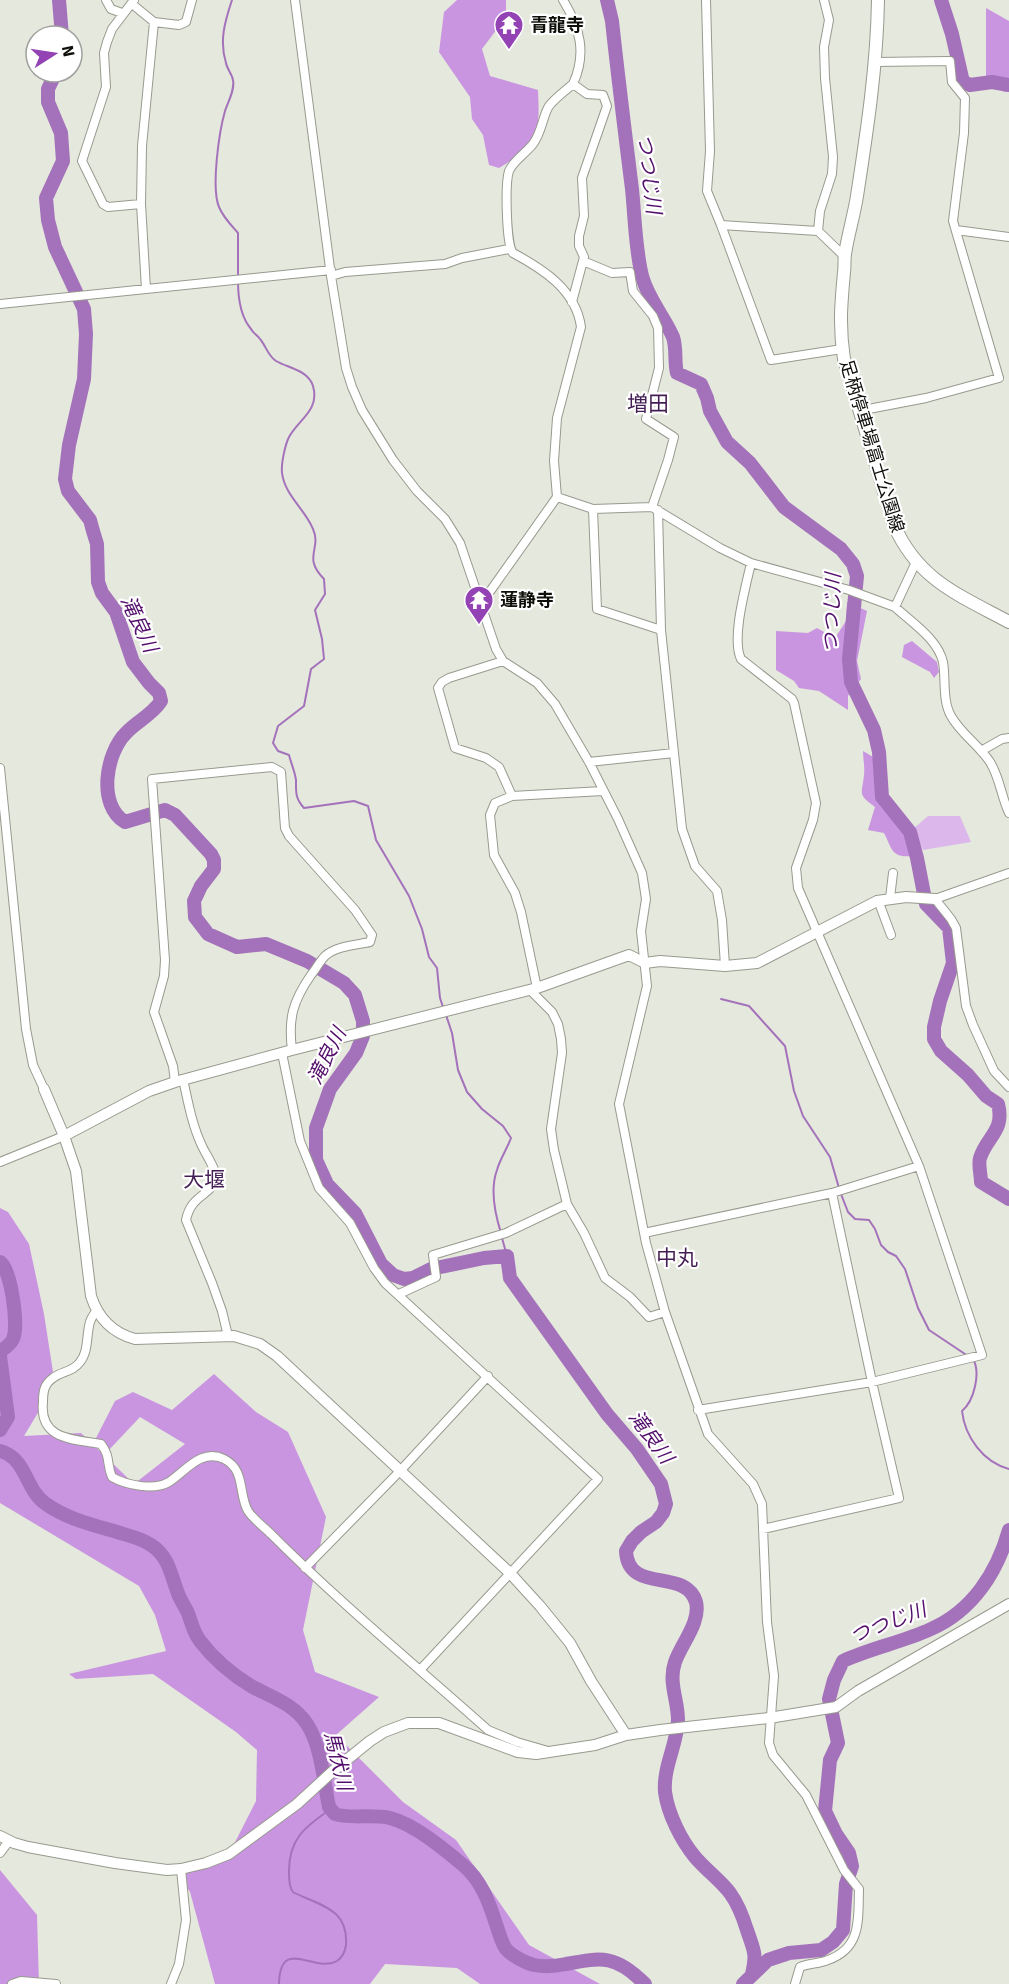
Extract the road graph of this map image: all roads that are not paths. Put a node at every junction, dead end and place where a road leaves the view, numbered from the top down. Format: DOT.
graph roads {
  1 [pos="106,0"];
  2 [pos="192,0"];
  3 [pos="294,0"];
  4 [pos="563,0"];
  5 [pos="706,0"];
  6 [pos="824,0"];
  7 [pos="878,0"];
  8 [pos="133,2"];
  9 [pos="122,13"];
  10 [pos="154,22"];
  11 [pos="875,62"];
  12 [pos="573,84"];
  13 [pos="141,204"];
  14 [pos="721,225"];
  15 [pos="956,230"];
  16 [pos="818,231"];
  17 [pos="1009,237"];
  18 [pos="509,249"];
  19 [pos="844,256"];
  20 [pos="583,261"];
  21 [pos="331,273"];
  22 [pos="146,289"];
  23 [pos="572,302"];
  24 [pos="0,304"];
  25 [pos="842,349"];
  26 [pos="858,411"];
  27 [pos="557,497"];
  28 [pos="593,509"];
  29 [pos="655,509"];
  30 [pos="916,562"];
  31 [pos="751,563"];
  32 [pos="480,600"];
  33 [pos="895,607"];
  34 [pos="1009,622"];
  35 [pos="661,630"];
  36 [pos="503,661"];
  37 [pos="1009,738"];
  38 [pos="981,751"];
  39 [pos="674,753"];
  40 [pos="589,762"];
  41 [pos="0,768"];
  42 [pos="603,791"];
  43 [pos="512,796"];
  44 [pos="1009,813"];
  45 [pos="4,847"];
  46 [pos="893,873"];
  47 [pos="1009,873"];
  48 [pos="890,898"];
  49 [pos="928,898"];
  50 [pos="878,900"];
  51 [pos="818,931"];
  52 [pos="891,935"];
  53 [pos="645,963"];
  54 [pos="725,966"];
  55 [pos="533,989"];
  56 [pos="287,1051"];
  57 [pos="179,1080"];
  58 [pos="1009,1087"];
  59 [pos="44,1089"];
  60 [pos="64,1136"];
  61 [pos="0,1162"];
  62 [pos="919,1166"];
  63 [pos="832,1193"];
  64 [pos="567,1204"];
  65 [pos="644,1233"];
  66 [pos="399,1294"];
  67 [pos="97,1310"];
  68 [pos="665,1312"];
  69 [pos="228,1336"];
  70 [pos="488,1376"];
  71 [pos="872,1382"];
  72 [pos="698,1410"];
  73 [pos="400,1471"];
  74 [pos="763,1529"];
  75 [pos="305,1568"];
  76 [pos="510,1574"];
  77 [pos="1009,1604"];
  78 [pos="420,1670"];
  79 [pos="770,1718"];
  80 [pos="626,1735"];
  81 [pos="549,1752"];
  82 [pos="5,1839"];
  83 [pos="0,1853"];
  84 [pos="182,1869"];
  85 [pos="12,1984"];
  86 [pos="56,1984"];
  87 [pos="171,1984"];
  88 [pos="795,1984"];
  1 -- 9 [label="street"];
  2 -- 10 [label="street"];
  3 -- 21 [label="street"];
  4 -- 12 [label="street"];
  5 -- 14 [label="street"];
  6 -- 16 [label="street"];
  7 -- 11 [label="main road, 足柄停車場富士公園線"];
  8 -- 9 [label="street"];
  8 -- 10 [label="street"];
  9 -- 13 [label="street"];
  10 -- 13 [label="street"];
  11 -- 15 [label="street"];
  11 -- 19 [label="main road, 足柄停車場富士公園線"];
  12 -- 18 [label="street"];
  12 -- 20 [label="street"];
  13 -- 22 [label="street"];
  14 -- 16 [label="street"];
  14 -- 25 [label="street"];
  15 -- 17 [label="street"];
  15 -- 26 [label="street"];
  16 -- 19 [label="street"];
  18 -- 21 [label="street"];
  18 -- 23 [label="street"];
  19 -- 25 [label="main road, 足柄停車場富士公園線"];
  20 -- 23 [label="street"];
  20 -- 29 [label="street"];
  21 -- 22 [label="street"];
  21 -- 32 [label="street"];
  22 -- 24 [label="street"];
  23 -- 27 [label="street"];
  25 -- 26 [label="main road, 足柄停車場富士公園線"];
  26 -- 30 [label="main road, 足柄停車場富士公園線"];
  27 -- 28 [label="street"];
  27 -- 32 [label="street"];
  28 -- 29 [label="street"];
  28 -- 35 [label="street"];
  29 -- 31 [label="street"];
  29 -- 35 [label="street"];
  30 -- 33 [label="street"];
  30 -- 34 [label="main road, 足柄停車場富士公園線"];
  31 -- 33 [label="street"];
  31 -- 51 [label="street"];
  32 -- 36 [label="street"];
  33 -- 38 [label="street"];
  35 -- 39 [label="street"];
  36 -- 40 [label="street"];
  36 -- 43 [label="street"];
  37 -- 38 [label="street"];
  38 -- 44 [label="street"];
  39 -- 40 [label="street"];
  39 -- 54 [label="street"];
  40 -- 42 [label="street"];
  41 -- 45 [label="street"];
  42 -- 43 [label="street"];
  42 -- 53 [label="street"];
  43 -- 55 [label="street"];
  45 -- 59 [label="street"];
  46 -- 48 [label="street"];
  47 -- 49 [label="street"];
  48 -- 49 [label="street"];
  48 -- 50 [label="street"];
  49 -- 58 [label="street"];
  50 -- 51 [label="street"];
  50 -- 52 [label="street"];
  51 -- 54 [label="street"];
  51 -- 62 [label="street"];
  53 -- 54 [label="street"];
  53 -- 55 [label="street"];
  53 -- 65 [label="street"];
  55 -- 56 [label="street"];
  55 -- 64 [label="street"];
  56 -- 57 [label="street"];
  56 -- 57 [label="street"];
  56 -- 66 [label="street"];
  57 -- 60 [label="street"];
  57 -- 69 [label="street"];
  59 -- 60 [label="street"];
  60 -- 61 [label="street"];
  60 -- 67 [label="street"];
  62 -- 63 [label="street"];
  62 -- 71 [label="street"];
  63 -- 65 [label="street"];
  63 -- 71 [label="street"];
  64 -- 66 [label="street"];
  64 -- 68 [label="street"];
  65 -- 68 [label="street"];
  66 -- 70 [label="street"];
  67 -- 69 [label="street"];
  67 -- 75 [label="street"];
  68 -- 72 [label="street"];
  69 -- 73 [label="street"];
  70 -- 73 [label="street"];
  70 -- 76 [label="street"];
  71 -- 72 [label="street"];
  71 -- 74 [label="street"];
  72 -- 74 [label="street"];
  73 -- 75 [label="street"];
  73 -- 76 [label="street"];
  74 -- 79 [label="street"];
  75 -- 78 [label="street"];
  76 -- 78 [label="street"];
  76 -- 80 [label="street"];
  77 -- 79 [label="street"];
  78 -- 81 [label="street"];
  79 -- 80 [label="street"];
  79 -- 88 [label="street"];
  80 -- 81 [label="street"];
  81 -- 84 [label="street"];
  82 -- 83 [label="street"];
  82 -- 84 [label="street"];
  84 -- 87 [label="street"];
  85 -- 86 [label="street"];
}
